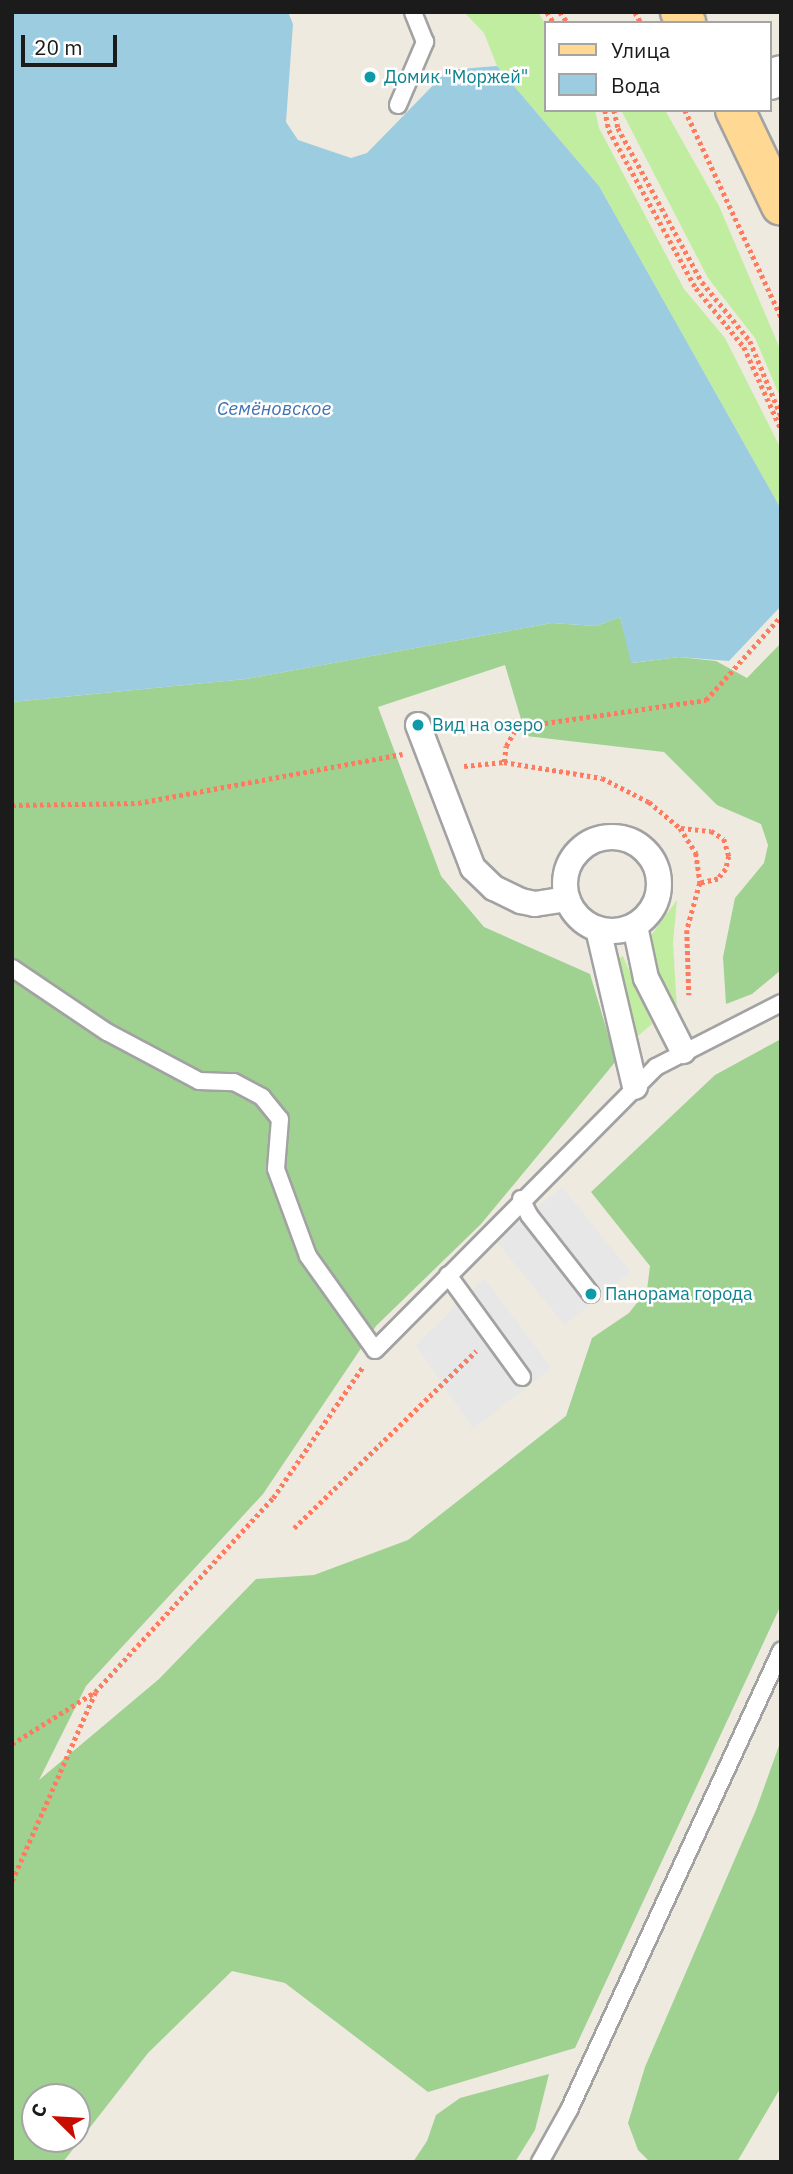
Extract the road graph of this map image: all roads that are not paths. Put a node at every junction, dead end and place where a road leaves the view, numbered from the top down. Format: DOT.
graph roads {
  1 [pos="413,12"];
  2 [pos="398,105"];
  3 [pos="736,112"];
  4 [pos="781,206"];
  5 [pos="418,724"];
  6 [pos="568,898"];
  7 [pos="635,926"];
  8 [pos="598,929"];
  9 [pos="12,968"];
  10 [pos="781,1003"];
  11 [pos="692,1047"];
  12 [pos="635,1087"];
  13 [pos="521,1199"];
  14 [pos="448,1275"];
  15 [pos="591,1294"];
  16 [pos="522,1377"];
  17 [pos="781,1651"];
  18 [pos="540,2162"];
  1 -- 2 [label="lane"];
  3 -- 4 [label="main road"];
  5 -- 6 [label="street"];
  6 -- 7 [label="street"];
  6 -- 8 [label="street"];
  7 -- 8 [label="street"];
  7 -- 11 [label="street"];
  8 -- 12 [label="street"];
  9 -- 14 [label="lane"];
  10 -- 11 [label="lane"];
  11 -- 12 [label="lane"];
  12 -- 13 [label="lane"];
  13 -- 14 [label="lane"];
  13 -- 15 [label="lane"];
  14 -- 16 [label="lane"];
  17 -- 18 [label="lane"];
}
